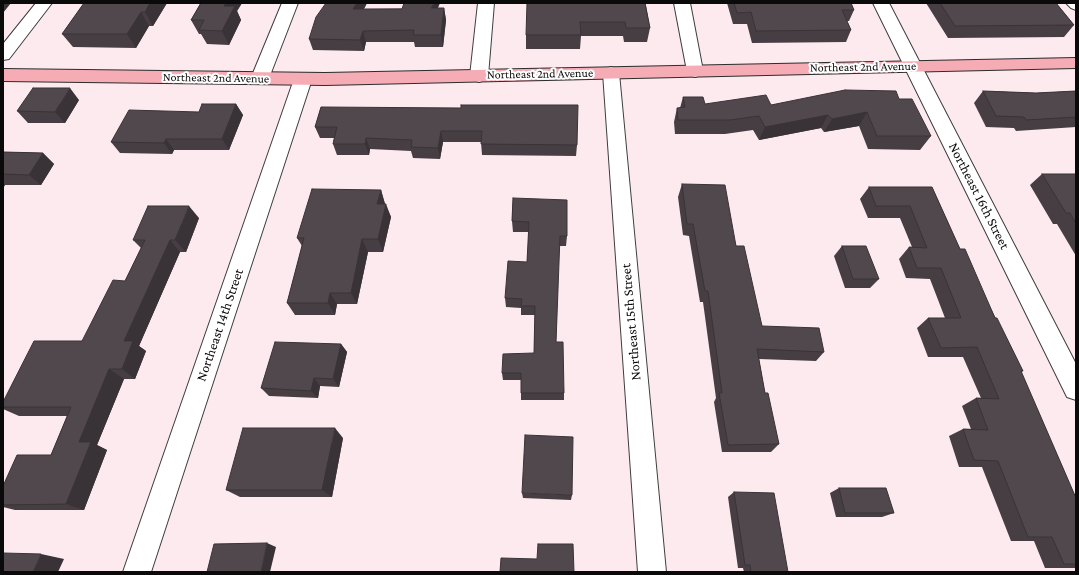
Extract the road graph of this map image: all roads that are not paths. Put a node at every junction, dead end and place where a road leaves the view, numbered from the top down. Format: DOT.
graph roads {
  1 [pos="44,3"];
  2 [pos="290,3"];
  3 [pos="486,3"];
  4 [pos="682,3"];
  5 [pos="881,3"];
  6 [pos="3,56"];
  7 [pos="1076,63"];
  8 [pos="913,66"];
  9 [pos="695,71"];
  10 [pos="610,73"];
  11 [pos="3,75"];
  12 [pos="479,76"];
  13 [pos="260,78"];
  14 [pos="303,79"];
  15 [pos="1076,388"];
  16 [pos="137,572"];
  17 [pos="652,572"];
  1 -- 6 [label="street"];
  2 -- 13 [label="street"];
  3 -- 12 [label="street"];
  4 -- 9 [label="street"];
  5 -- 8 [label="street, Northeast 16th Street"];
  7 -- 8 [label="street, Northeast 2nd Avenue"];
  8 -- 9 [label="street, Northeast 2nd Avenue"];
  8 -- 15 [label="street, Northeast 16th Street"];
  9 -- 10 [label="street, Northeast 2nd Avenue"];
  10 -- 12 [label="street, Northeast 2nd Avenue"];
  10 -- 17 [label="street, Northeast 15th Street"];
  11 -- 13 [label="street, Northeast 2nd Avenue"];
  12 -- 14 [label="street, Northeast 2nd Avenue"];
  13 -- 14 [label="street, Northeast 2nd Avenue"];
  14 -- 16 [label="street, Northeast 14th Street"];
}
